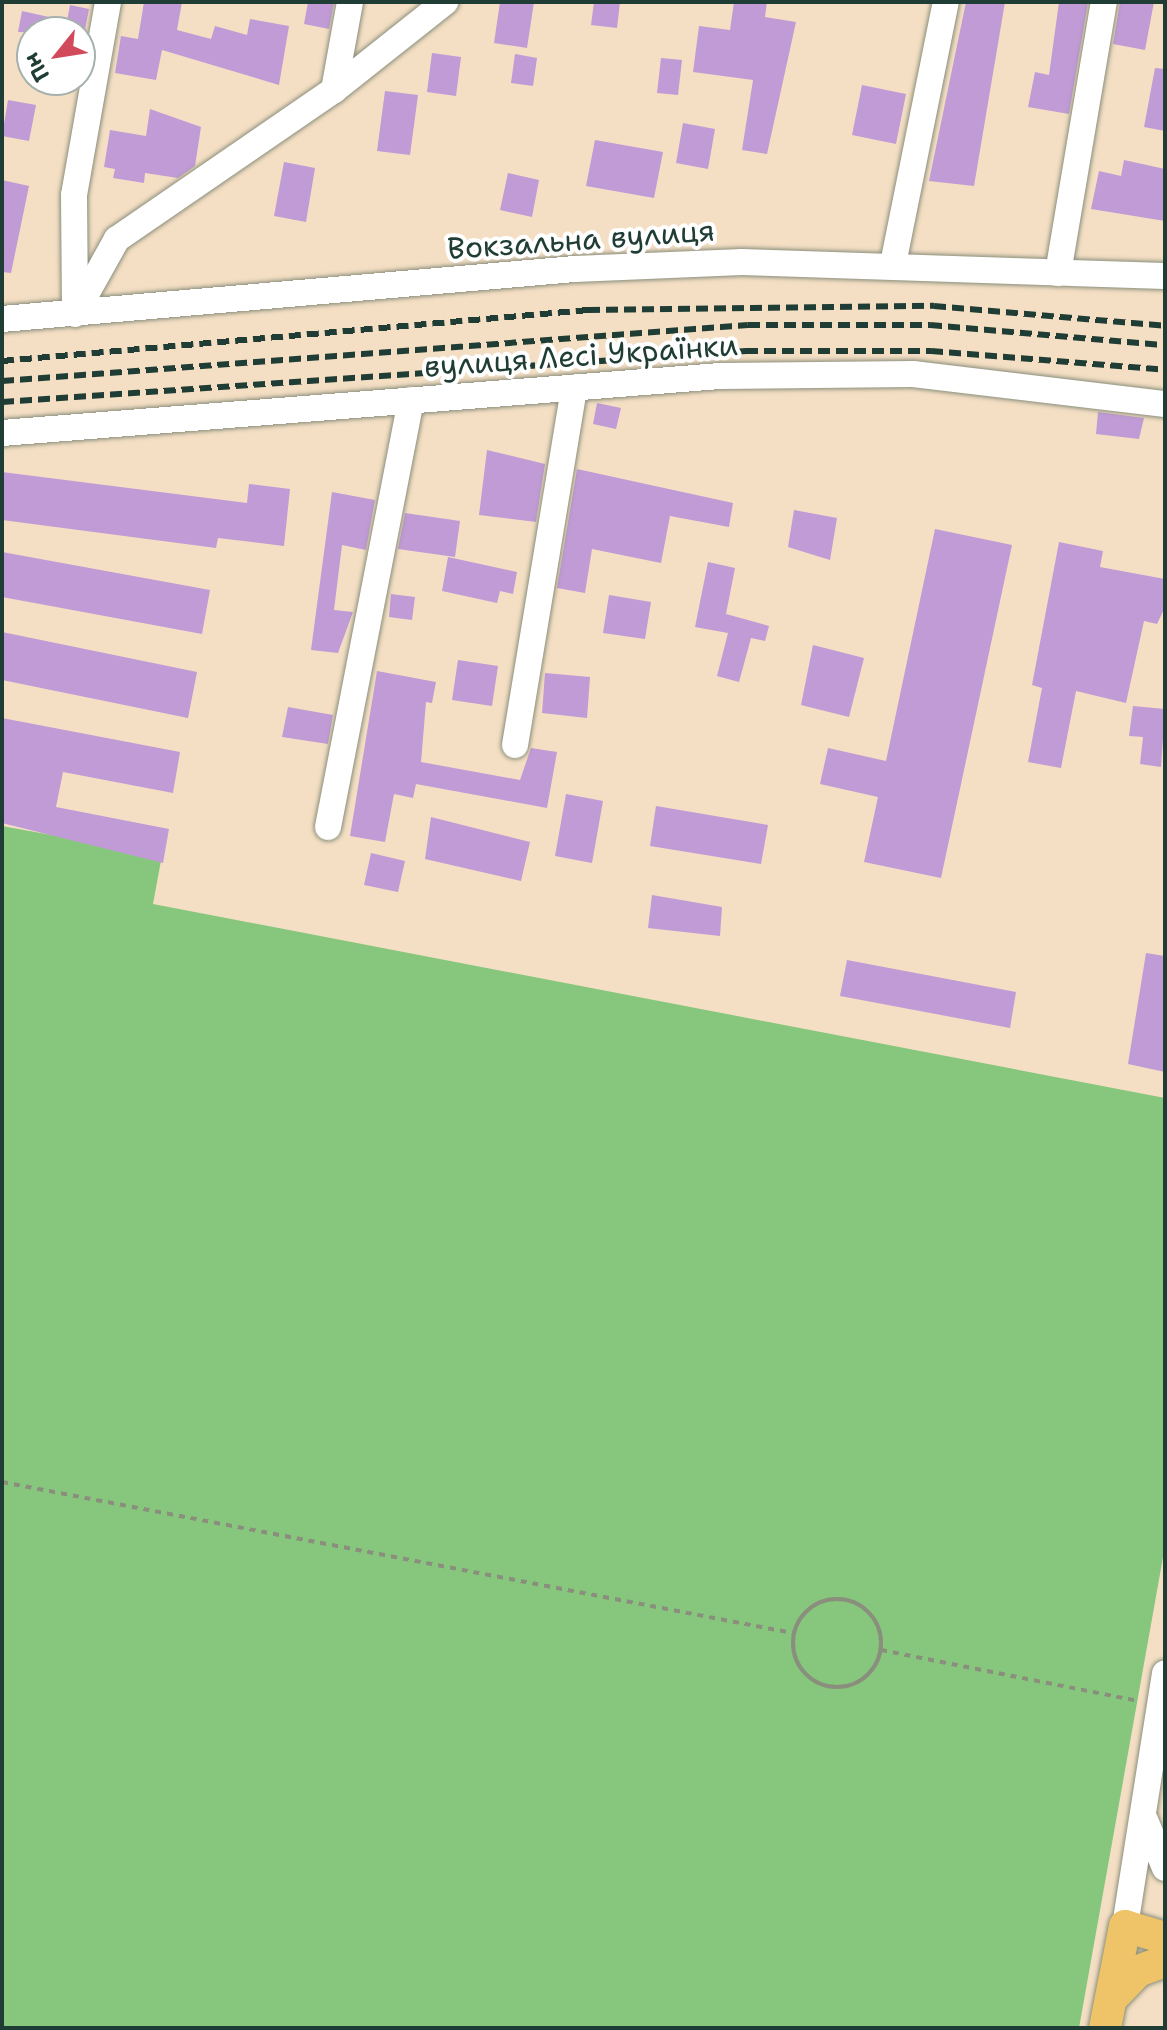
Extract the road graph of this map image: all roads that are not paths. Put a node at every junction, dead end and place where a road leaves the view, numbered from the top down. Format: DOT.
graph roads {
  1 [pos="108,2"];
  2 [pos="350,2"];
  3 [pos="445,2"];
  4 [pos="946,2"];
  5 [pos="1104,2"];
  6 [pos="334,90"];
  7 [pos="893,264"];
  8 [pos="1058,273"];
  9 [pos="1165,276"];
  10 [pos="75,314"];
  11 [pos="2,319"];
  12 [pos="574,388"];
  13 [pos="411,400"];
  14 [pos="1165,404"];
  15 [pos="2,433"];
  16 [pos="515,745"];
  17 [pos="328,827"];
  18 [pos="1165,1673"];
  19 [pos="1145,1820"];
  20 [pos="1165,1868"];
  21 [pos="1125,1926"];
  22 [pos="1165,1938"];
  23 [pos="1165,1961"];
  24 [pos="1108,2013"];
  1 -- 10 [label="street"];
  2 -- 6 [label="street"];
  3 -- 6 [label="street"];
  4 -- 7 [label="street"];
  5 -- 8 [label="street"];
  6 -- 10 [label="street"];
  7 -- 8 [label="street, Вокзальна вулиця"];
  7 -- 10 [label="street, Вокзальна вулиця"];
  8 -- 9 [label="street, Вокзальна вулиця"];
  10 -- 11 [label="street, Вокзальна вулиця"];
  12 -- 13 [label="street, вулиця Лесі Українки"];
  12 -- 14 [label="street, вулиця Лесі Українки"];
  12 -- 16 [label="street"];
  13 -- 15 [label="street, вулиця Лесі Українки"];
  13 -- 17 [label="street"];
  18 -- 19 [label="street"];
  19 -- 20 [label="street"];
  19 -- 21 [label="street"];
  21 -- 22 [label="main road"];
  21 -- 24 [label="main road"];
  23 -- 24 [label="main road"];
}
